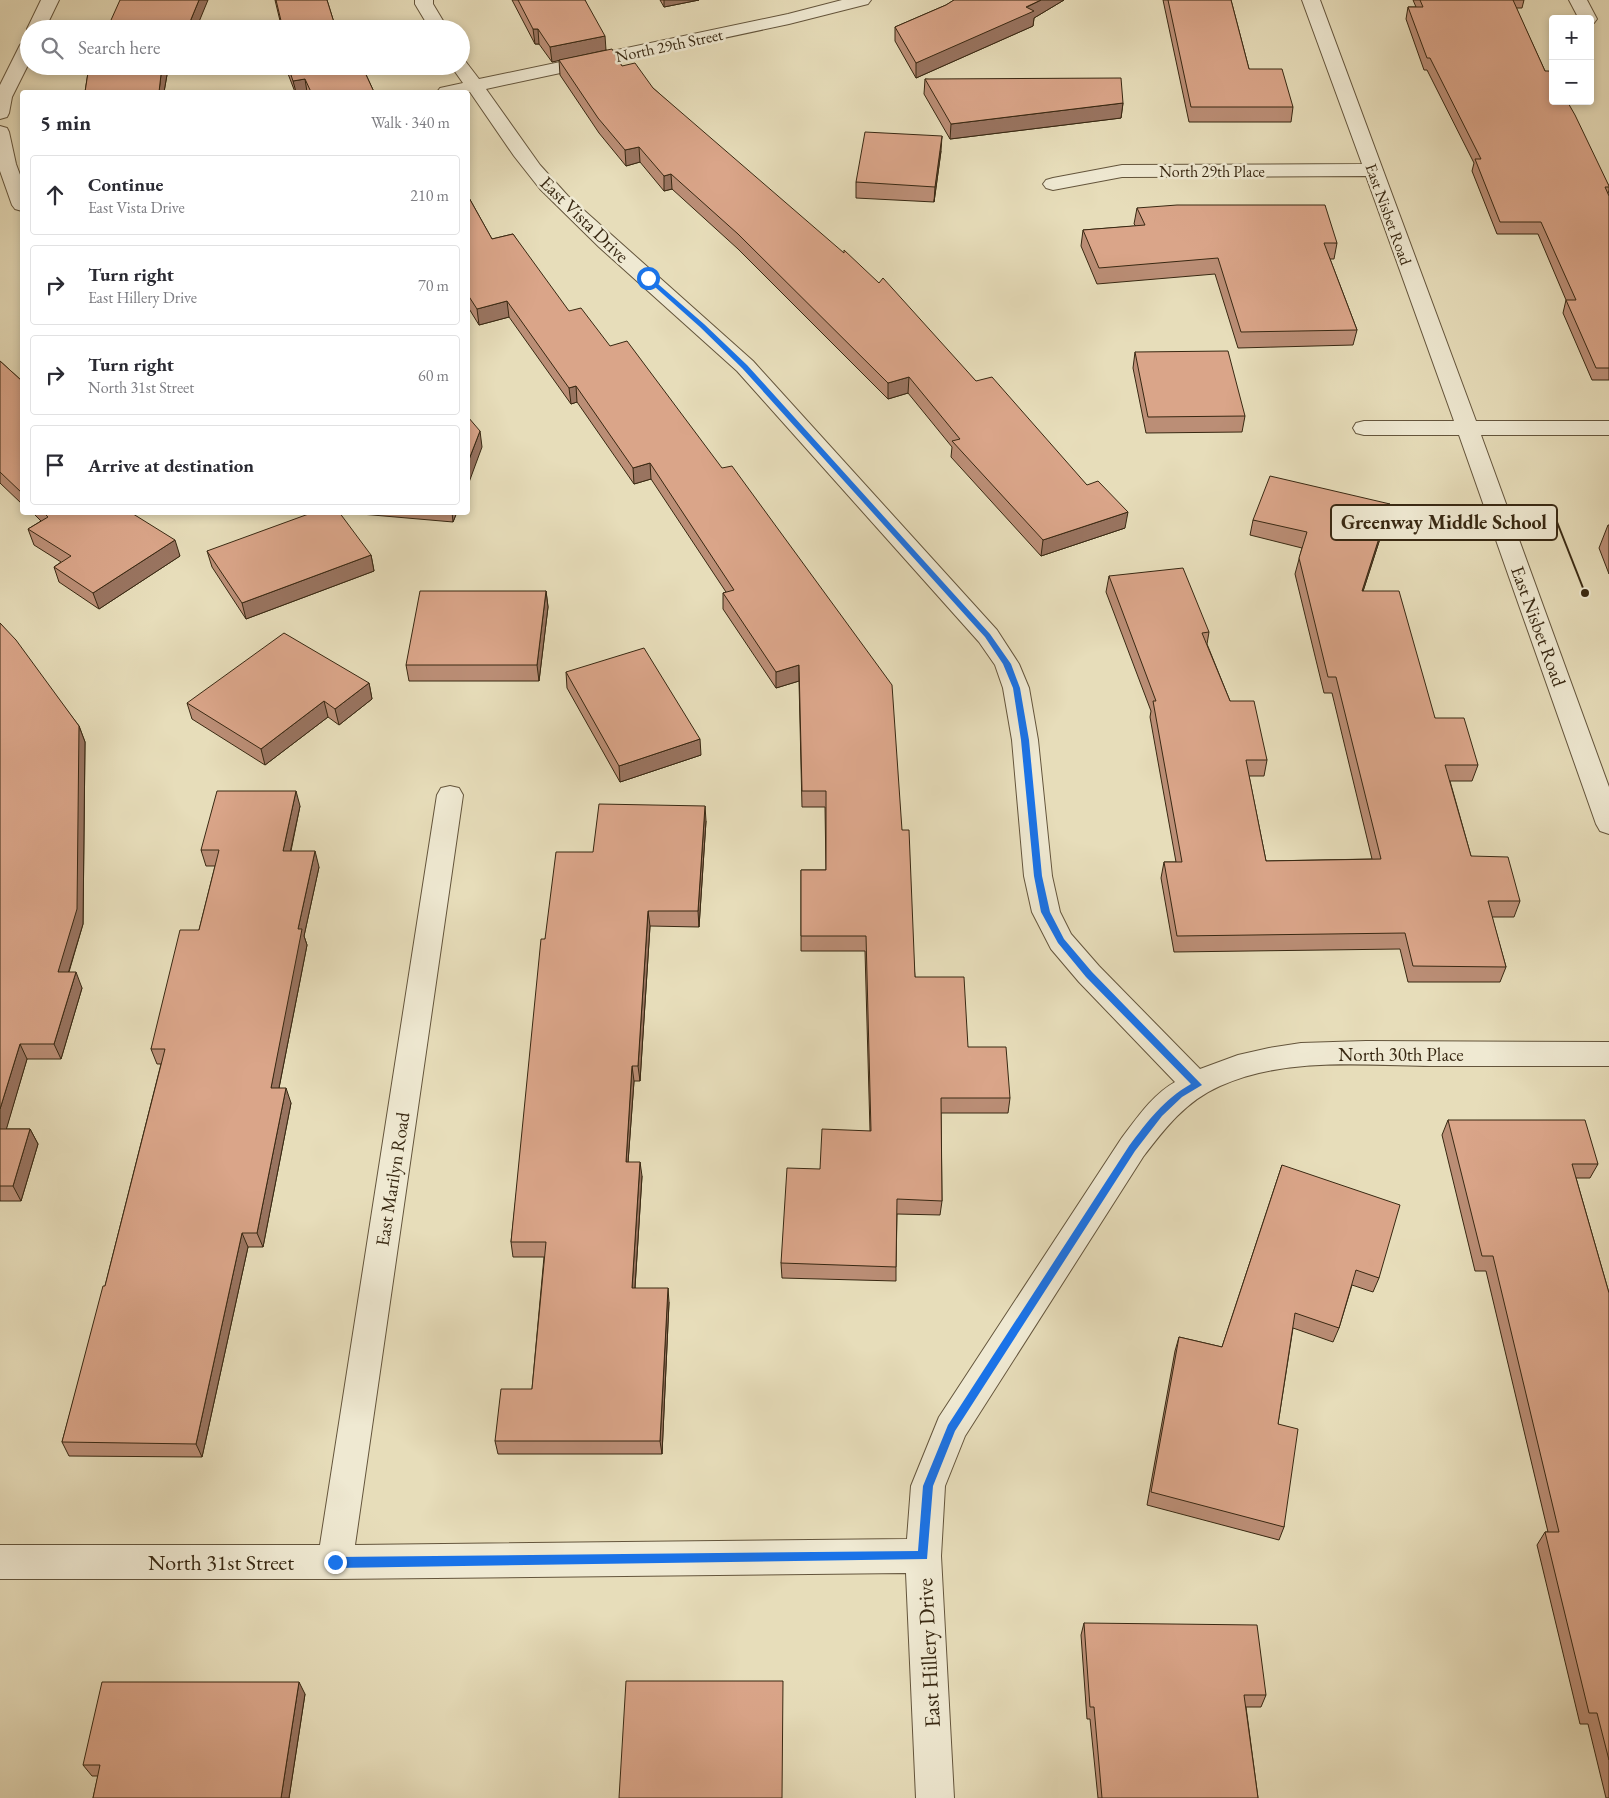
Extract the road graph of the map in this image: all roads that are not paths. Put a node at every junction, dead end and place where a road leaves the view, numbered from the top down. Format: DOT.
graph roads {
  1 [pos="50,0"];
  2 [pos="424,0"];
  3 [pos="862,0"];
  4 [pos="1311,0"];
  5 [pos="1578,0"];
  6 [pos="1586,15"];
  7 [pos="40,20"];
  8 [pos="433,20"];
  9 [pos="20,64"];
  10 [pos="467,75"];
  11 [pos="476,86"];
  12 [pos="456,90"];
  13 [pos="0,112"];
  14 [pos="0,132"];
  15 [pos="1373,170"];
  16 [pos="1053,184"];
  17 [pos="12,186"];
  18 [pos="20,201"];
  19 [pos="1364,428"];
  20 [pos="1609,428"];
  21 [pos="1468,429"];
  22 [pos="450,795"];
  23 [pos="1609,824"];
  24 [pos="1609,1054"];
  25 [pos="1197,1085"];
  26 [pos="923,1556"];
  27 [pos="0,1562"];
  28 [pos="335,1562"];
  29 [pos="935,1798"];
  1 -- 7 [label="street"];
  2 -- 8 [label="street"];
  3 -- 11 [label="street, North 29th Street"];
  4 -- 15 [label="street, East Nisbet Road"];
  5 -- 6 [label="street"];
  9 -- 13 [label="street"];
  10 -- 11 [label="street, East Vista Drive"];
  11 -- 12 [label="street, North 29th Street"];
  11 -- 25 [label="street, East Vista Drive"];
  14 -- 17 [label="street"];
  15 -- 16 [label="street, North 29th Place"];
  15 -- 21 [label="street, East Nisbet Road"];
  17 -- 18 [label="street"];
  19 -- 21 [label="street"];
  20 -- 21 [label="street"];
  21 -- 23 [label="street, East Nisbet Road"];
  22 -- 28 [label="street, East Marilyn Road"];
  24 -- 25 [label="street, North 30th Place"];
  25 -- 26 [label="street, East Hillery Drive"];
  26 -- 28 [label="street, North 31st Street"];
  26 -- 29 [label="street, East Hillery Drive"];
  27 -- 28 [label="street, North 31st Street"];
}
